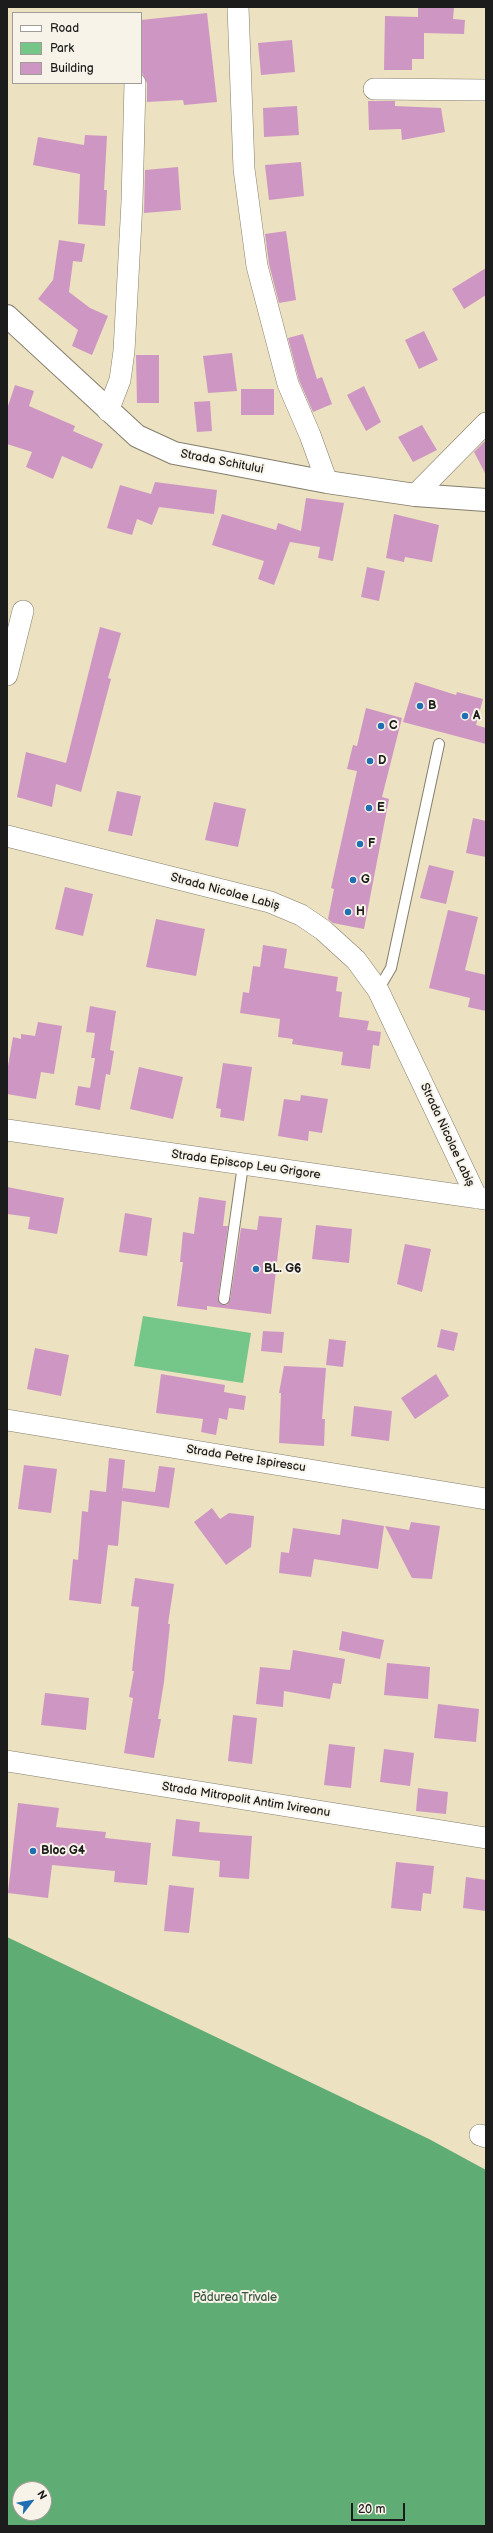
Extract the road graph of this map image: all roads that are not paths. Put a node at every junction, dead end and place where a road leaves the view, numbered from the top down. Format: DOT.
graph roads {
  1 [pos="238,7"];
  2 [pos="135,84"];
  3 [pos="374,89"];
  4 [pos="486,90"];
  5 [pos="7,316"];
  6 [pos="108,411"];
  7 [pos="486,423"];
  8 [pos="327,482"];
  9 [pos="415,495"];
  10 [pos="486,500"];
  11 [pos="23,611"];
  12 [pos="7,675"];
  13 [pos="439,744"];
  14 [pos="7,836"];
  15 [pos="378,990"];
  16 [pos="7,1130"];
  17 [pos="243,1165"];
  18 [pos="481,1198"];
  19 [pos="224,1299"];
  20 [pos="7,1420"];
  21 [pos="486,1499"];
  22 [pos="7,1762"];
  23 [pos="486,1838"];
  1 -- 8 [label="street"];
  2 -- 6 [label="street"];
  3 -- 4 [label="street"];
  5 -- 6 [label="main road, Strada Schitului"];
  6 -- 8 [label="main road, Strada Schitului"];
  7 -- 9 [label="street"];
  8 -- 9 [label="main road, Strada Schitului"];
  9 -- 10 [label="main road, Strada Schitului"];
  11 -- 12 [label="street"];
  13 -- 15 [label="lane"];
  14 -- 15 [label="street, Strada Nicolae Labiș"];
  15 -- 18 [label="street, Strada Nicolae Labiș"];
  16 -- 17 [label="street, Strada Episcop Leu Grigore"];
  17 -- 18 [label="street, Strada Episcop Leu Grigore"];
  17 -- 19 [label="lane"];
  20 -- 21 [label="street, Strada Petre Ispirescu"];
  22 -- 23 [label="street, Strada Mitropolit Antim Ivireanu"];
}
